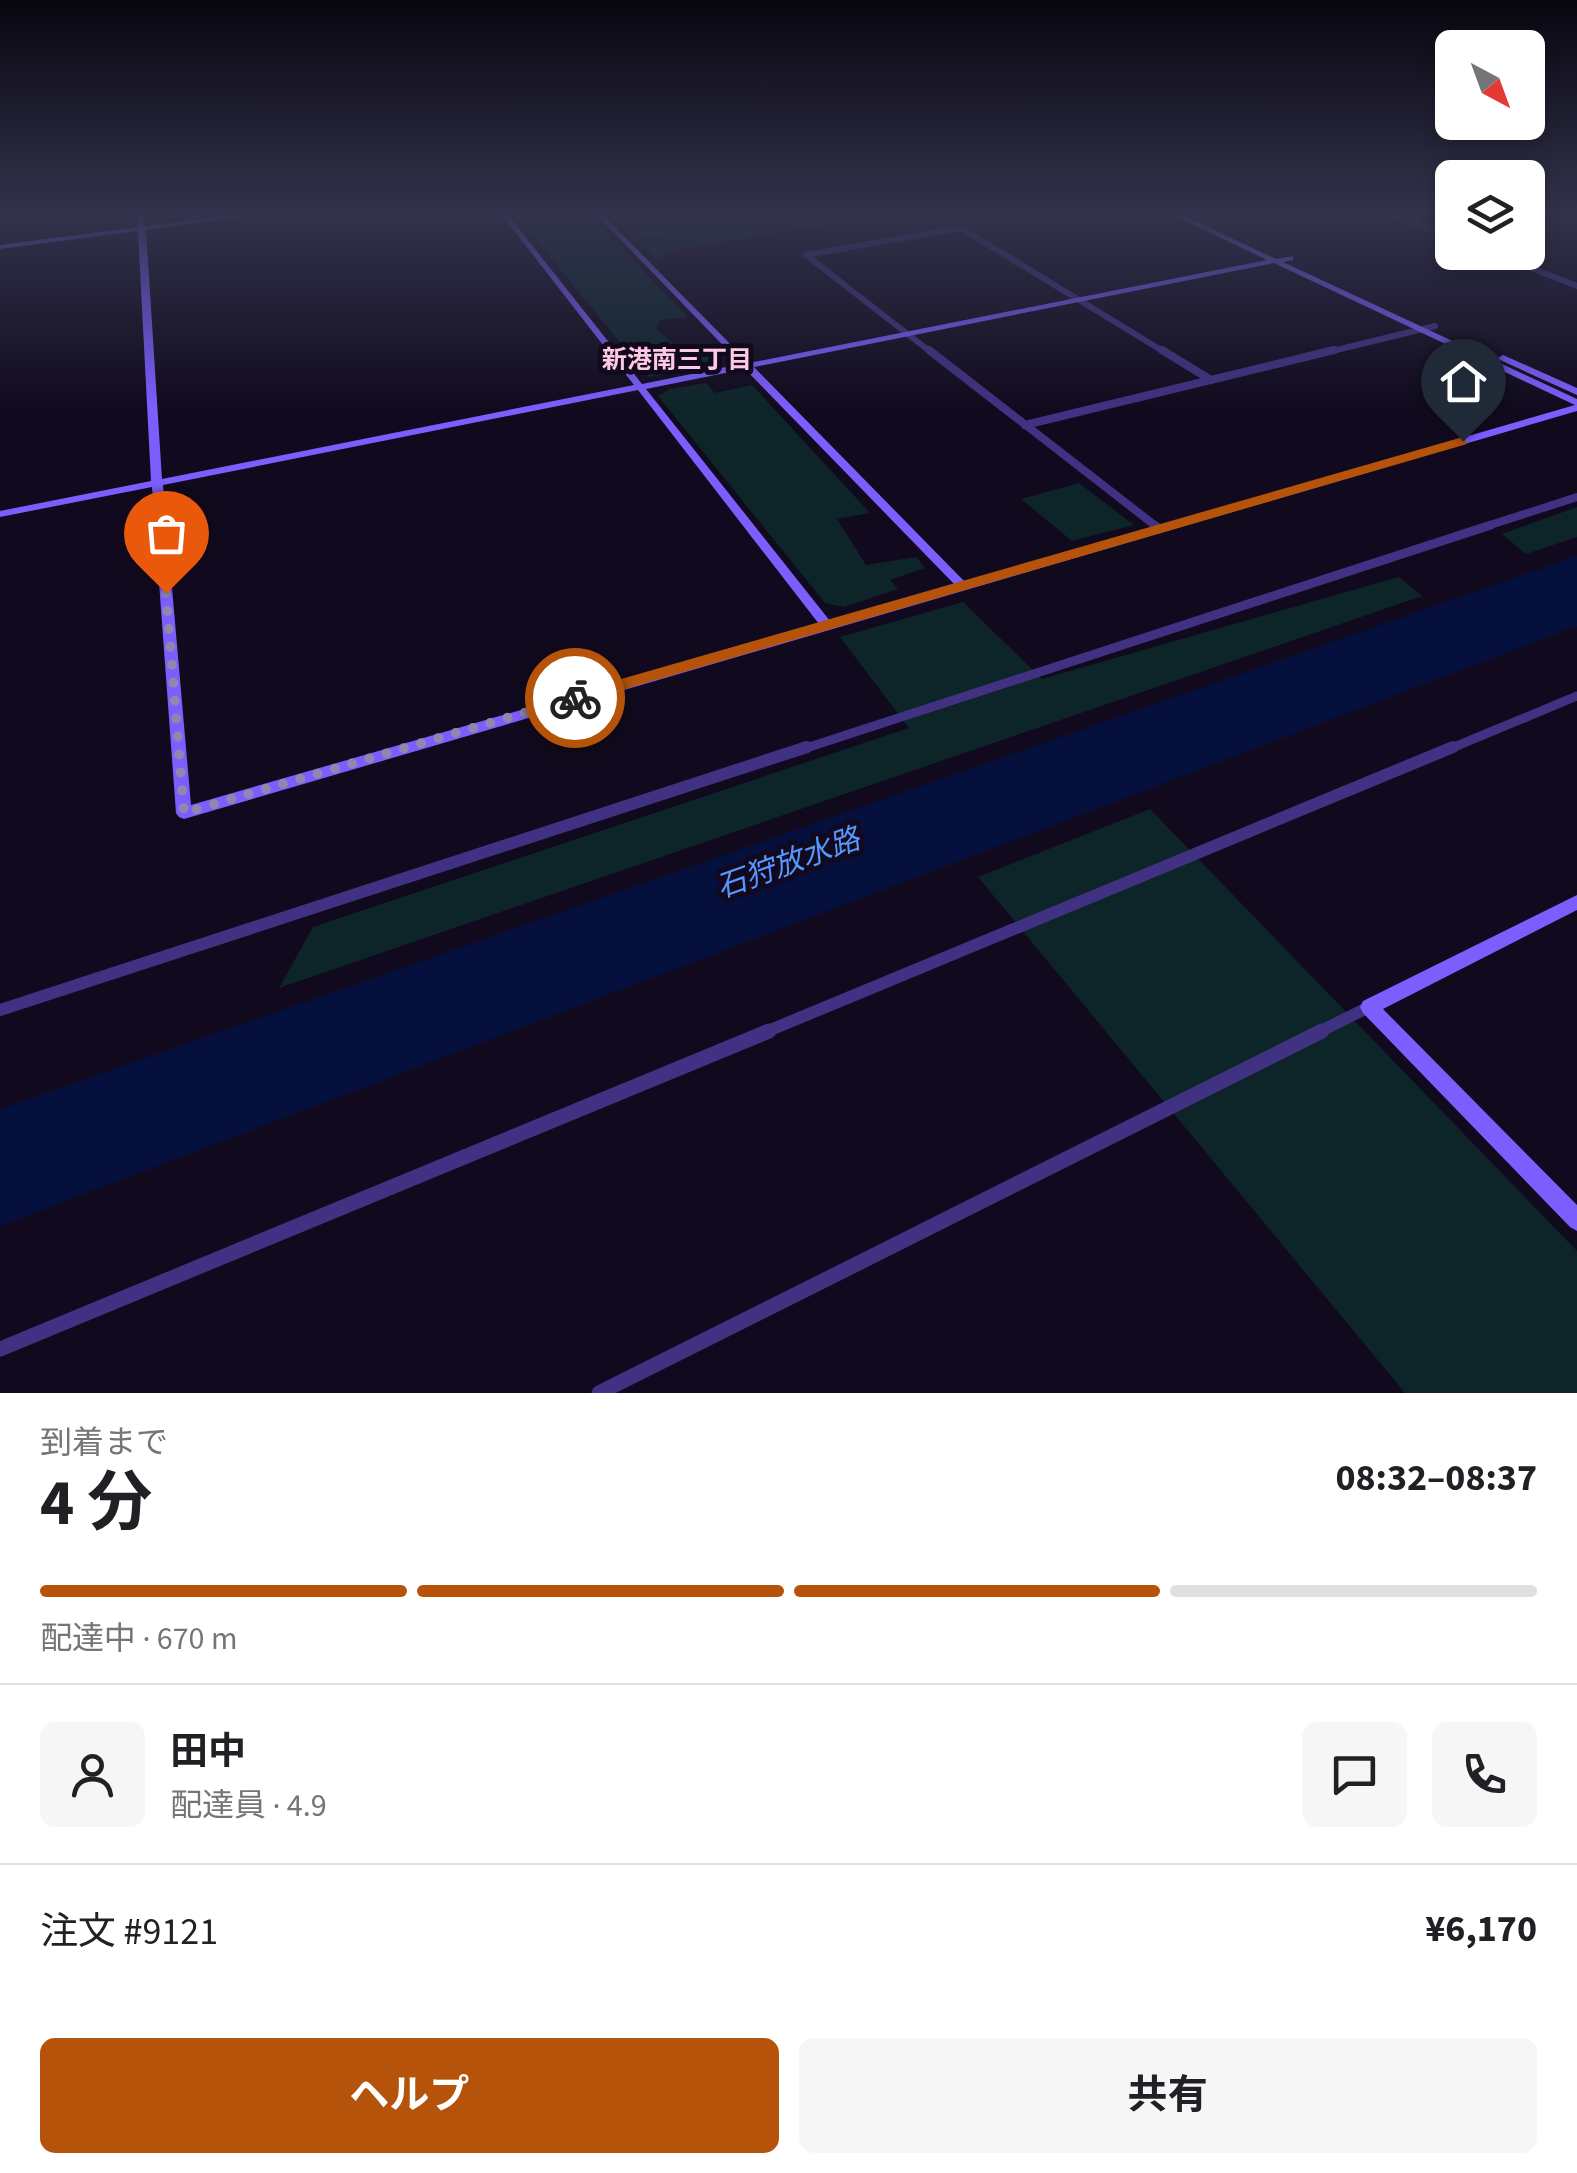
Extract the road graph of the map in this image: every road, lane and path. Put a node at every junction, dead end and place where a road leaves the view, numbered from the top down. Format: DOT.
graph roads {
  1 [pos="145,280"];
  2 [pos="557,280"];
  3 [pos="664,280"];
  4 [pos="838,280"];
  5 [pos="1047,280"];
  6 [pos="1183,280"];
  7 [pos="1314,280"];
  8 [pos="1337,280"];
  9 [pos="1080,300"];
  10 [pos="1435,326"];
  11 [pos="1421,330"];
  12 [pos="906,334"];
  13 [pos="748,366"];
  14 [pos="1211,380"];
  15 [pos="641,386"];
  16 [pos="1577,392"];
  17 [pos="1577,406"];
  18 [pos="1025,424"];
  19 [pos="157,483"];
  20 [pos="1577,497"];
  21 [pos="0,514"];
  22 [pos="1158,528"];
  23 [pos="962,584"];
  24 [pos="826,624"];
  25 [pos="1577,696"];
  26 [pos="1577,902"];
  27 [pos="1369,1007"];
  28 [pos="0,1010"];
  29 [pos="1577,1220"];
  30 [pos="0,1350"];
  31 [pos="599,1393"];
  1 -- 19 [label="street"];
  2 -- 15 [label="street"];
  3 -- 13 [label="street"];
  4 -- 12 [label="street"];
  5 -- 9 [label="street"];
  6 -- 9 [label="street"];
  7 -- 11 [label="street"];
  8 -- 10 [label="street"];
  9 -- 12 [label="street"];
  9 -- 14 [label="street"];
  10 -- 11 [label="street"];
  10 -- 16 [label="street"];
  11 -- 14 [label="street"];
  11 -- 17 [label="street"];
  12 -- 13 [label="street"];
  12 -- 18 [label="street"];
  13 -- 15 [label="street"];
  13 -- 23 [label="street"];
  14 -- 18 [label="street"];
  15 -- 19 [label="street"];
  15 -- 24 [label="street"];
  17 -- 22 [label="street"];
  18 -- 22 [label="street"];
  19 -- 21 [label="street"];
  19 -- 24 [label="street"];
  20 -- 28 [label="street"];
  22 -- 23 [label="street"];
  23 -- 24 [label="street"];
  25 -- 30 [label="street"];
  26 -- 27 [label="street"];
  27 -- 29 [label="street"];
  27 -- 31 [label="street"];
}
